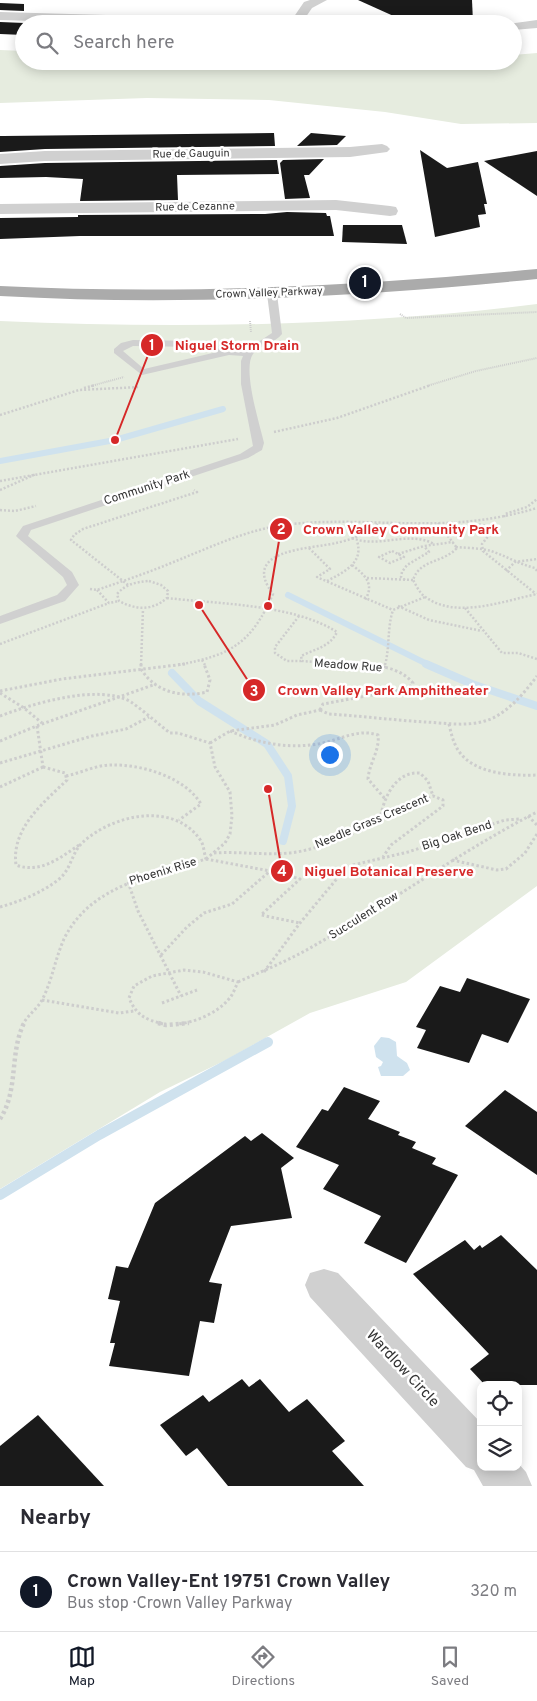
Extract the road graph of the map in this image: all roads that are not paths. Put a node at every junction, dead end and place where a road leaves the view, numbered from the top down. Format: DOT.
graph roads {
  1 [pos="321,0"];
  2 [pos="301,15"];
  3 [pos="0,16"];
  4 [pos="15,16"];
  5 [pos="537,24"];
  6 [pos="522,25"];
  7 [pos="382,149"];
  8 [pos="0,159"];
  9 [pos="0,209"];
  10 [pos="390,211"];
  11 [pos="537,274"];
  12 [pos="0,291"];
  13 [pos="537,291"];
  14 [pos="273,302"];
  15 [pos="0,306"];
  16 [pos="229,352"];
  17 [pos="249,353"];
  18 [pos="0,620"];
  19 [pos="324,1285"];
  20 [pos="477,1449"];
  21 [pos="498,1471"];
  22 [pos="511,1486"];
  1 -- 2 [label="street"];
  3 -- 4 [label="street"];
  5 -- 6 [label="street"];
  7 -- 8 [label="street, Rue de Gauguin"];
  9 -- 10 [label="street, Rue de Cezanne"];
  11 -- 14 [label="main road, Crown Valley Parkway"];
  12 -- 14 [label="main road, Crown Valley Parkway"];
  13 -- 14 [label="main road, Crown Valley Parkway"];
  14 -- 15 [label="main road, Crown Valley Parkway"];
  14 -- 17 [label="lane"];
  16 -- 16 [label="lane"];
  16 -- 17 [label="lane"];
  17 -- 18 [label="lane, Community Park"];
  19 -- 20 [label="street, Wardlow Circle"];
  21 -- 22 [label="street"];
}
